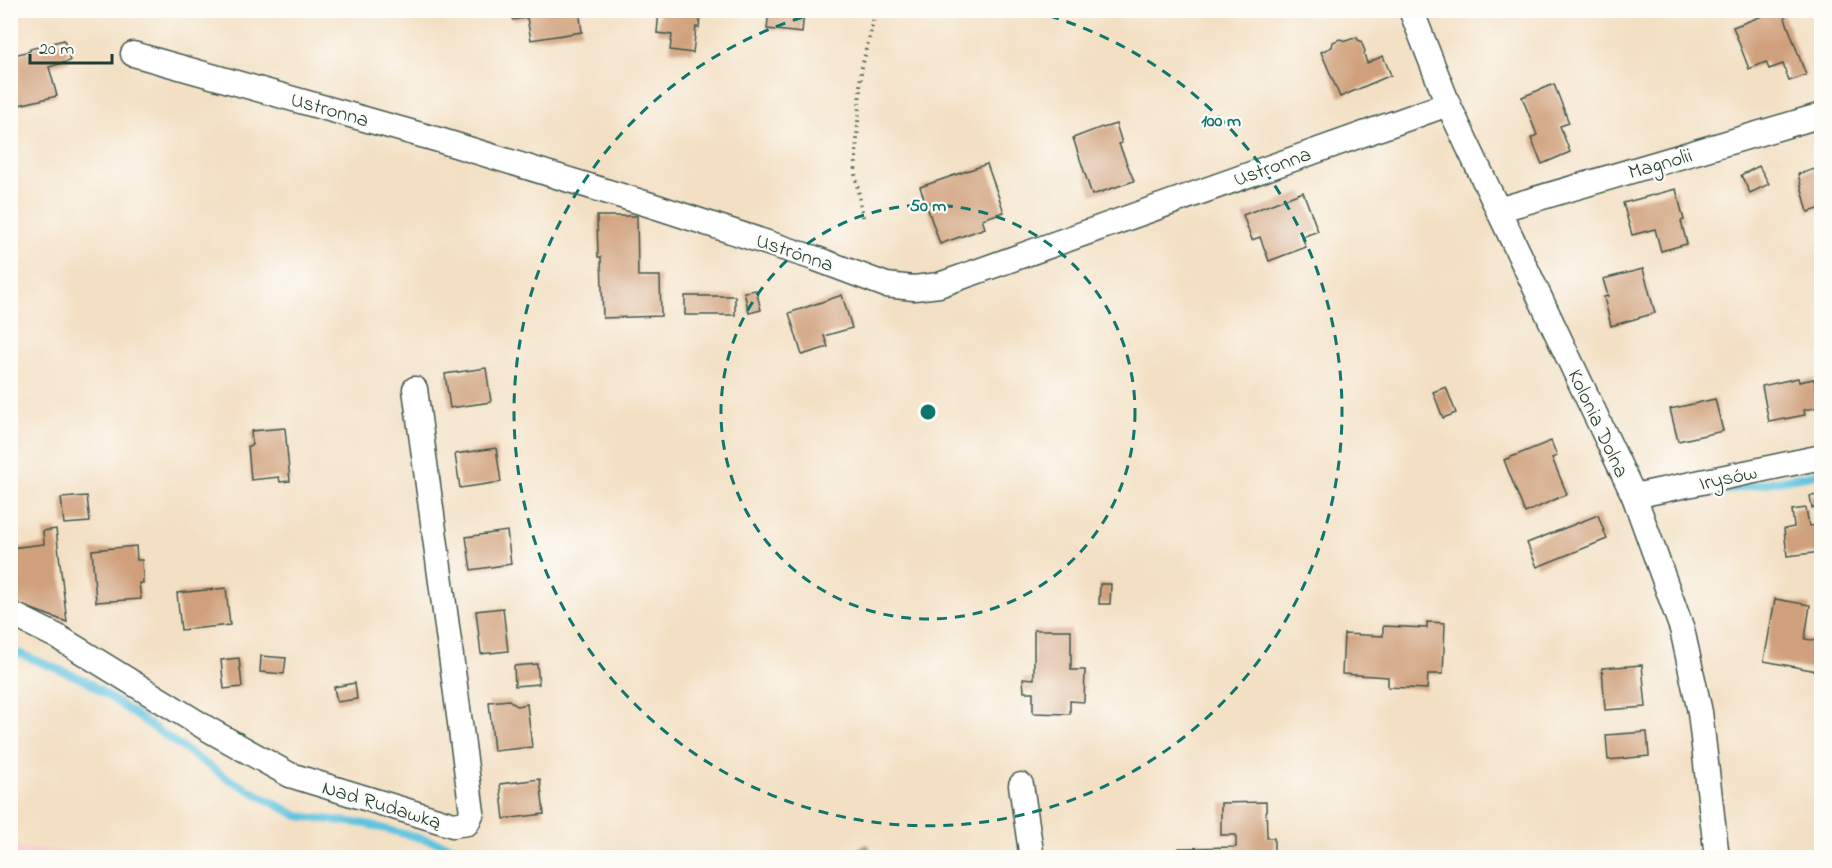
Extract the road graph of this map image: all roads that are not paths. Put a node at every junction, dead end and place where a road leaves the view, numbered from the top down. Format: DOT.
graph roads {
  1 [pos="1411,10"];
  2 [pos="134,54"];
  3 [pos="1448,104"];
  4 [pos="1821,115"];
  5 [pos="1498,210"];
  6 [pos="415,388"];
  7 [pos="1821,457"];
  8 [pos="1634,496"];
  9 [pos="10,613"];
  10 [pos="1021,785"];
  11 [pos="1032,858"];
  12 [pos="1718,858"];
  1 -- 3 [label="street, Kolonia Dolna"];
  2 -- 3 [label="street, Ustronna"];
  3 -- 5 [label="street, Kolonia Dolna"];
  4 -- 5 [label="street, Magnolii"];
  5 -- 8 [label="street, Kolonia Dolna"];
  6 -- 9 [label="street, Nad Rudawką"];
  7 -- 8 [label="street, Irysów"];
  8 -- 12 [label="street, Kolonia Dolna"];
  10 -- 11 [label="street"];
}
